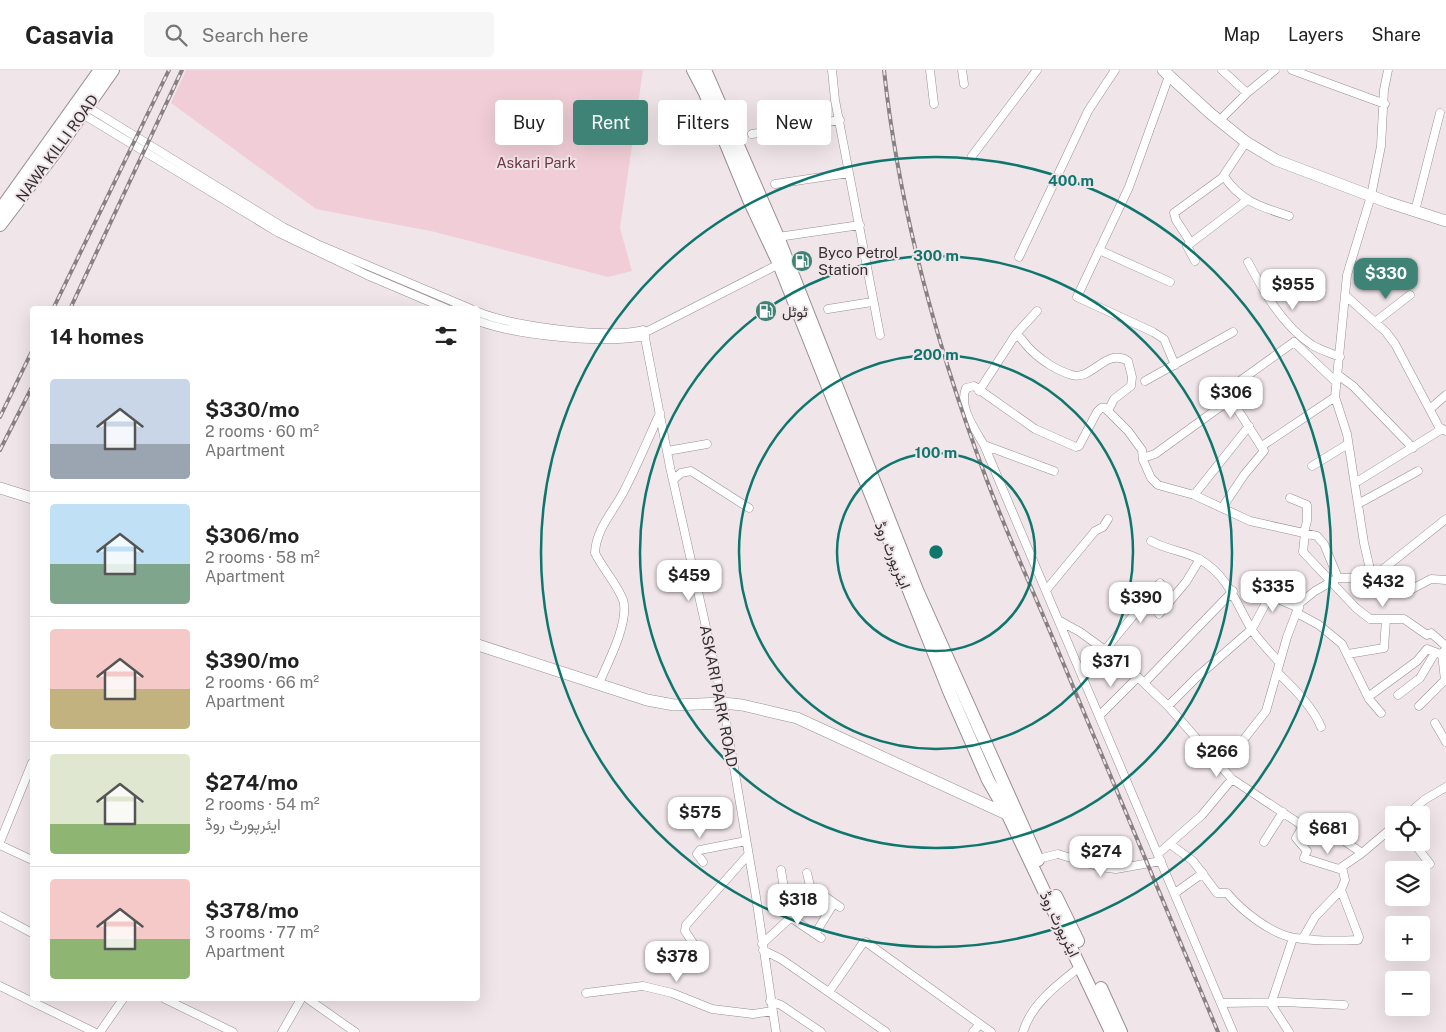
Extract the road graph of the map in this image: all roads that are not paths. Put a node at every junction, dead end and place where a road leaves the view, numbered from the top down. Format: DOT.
graph roads {
  1 [pos="100,70"];
  2 [pos="113,70"];
  3 [pos="692,70"];
  4 [pos="705,70"];
  5 [pos="832,70"];
  6 [pos="930,70"];
  7 [pos="962,70"];
  8 [pos="1037,70"];
  9 [pos="1114,70"];
  10 [pos="1222,70"];
  11 [pos="1273,70"];
  12 [pos="1292,70"];
  13 [pos="1388,70"];
  14 [pos="1166,73"];
  15 [pos="964,84"];
  16 [pos="1247,93"];
  17 [pos="934,104"];
  18 [pos="1384,104"];
  19 [pos="80,108"];
  20 [pos="1440,113"];
  21 [pos="840,120"];
  22 [pos="1219,121"];
  23 [pos="752,134"];
  24 [pos="1246,142"];
  25 [pos="972,156"];
  26 [pos="849,172"];
  27 [pos="1224,176"];
  28 [pos="775,184"];
  29 [pos="1371,196"];
  30 [pos="1246,201"];
  31 [pos="0,210"];
  32 [pos="1415,211"];
  33 [pos="1289,216"];
  34 [pos="1446,221"];
  35 [pos="0,225"];
  36 [pos="860,225"];
  37 [pos="778,237"];
  38 [pos="1191,243"];
  39 [pos="1099,250"];
  40 [pos="1019,257"];
  41 [pos="1195,260"];
  42 [pos="1248,262"];
  43 [pos="779,264"];
  44 [pos="1170,282"];
  45 [pos="1345,295"];
  46 [pos="1410,295"];
  47 [pos="872,302"];
  48 [pos="440,306"];
  49 [pos="464,306"];
  50 [pos="828,309"];
  51 [pos="1037,311"];
  52 [pos="480,313"];
  53 [pos="480,322"];
  54 [pos="1375,322"];
  55 [pos="1233,332"];
  56 [pos="644,333"];
  57 [pos="1016,334"];
  58 [pos="880,335"];
  59 [pos="1340,357"];
  60 [pos="1175,365"];
  61 [pos="1337,378"];
  62 [pos="1145,381"];
  63 [pos="1237,383"];
  64 [pos="979,391"];
  65 [pos="1446,395"];
  66 [pos="1335,397"];
  67 [pos="1430,409"];
  68 [pos="1108,411"];
  69 [pos="660,414"];
  70 [pos="1249,426"];
  71 [pos="1444,430"];
  72 [pos="707,444"];
  73 [pos="1348,444"];
  74 [pos="984,445"];
  75 [pos="1262,446"];
  76 [pos="1413,448"];
  77 [pos="667,451"];
  78 [pos="1143,458"];
  79 [pos="1312,466"];
  80 [pos="1054,471"];
  81 [pos="1418,471"];
  82 [pos="673,480"];
  83 [pos="1355,483"];
  84 [pos="0,488"];
  85 [pos="1194,495"];
  86 [pos="30,497"];
  87 [pos="1290,498"];
  88 [pos="1358,504"];
  89 [pos="749,508"];
  90 [pos="1222,508"];
  91 [pos="1108,519"];
  92 [pos="1446,519"];
  93 [pos="1304,533"];
  94 [pos="1151,541"];
  95 [pos="1200,559"];
  96 [pos="1372,578"];
  97 [pos="1335,580"];
  98 [pos="1446,580"];
  99 [pos="1160,583"];
  100 [pos="1046,589"];
  101 [pos="1233,591"];
  102 [pos="1298,610"];
  103 [pos="1159,614"];
  104 [pos="1386,620"];
  105 [pos="1060,621"];
  106 [pos="1252,629"];
  107 [pos="480,646"];
  108 [pos="1446,646"];
  109 [pos="1105,650"];
  110 [pos="1441,652"];
  111 [pos="1348,654"];
  112 [pos="1280,662"];
  113 [pos="1278,673"];
  114 [pos="1138,677"];
  115 [pos="1144,684"];
  116 [pos="598,685"];
  117 [pos="1398,695"];
  118 [pos="1368,697"];
  119 [pos="723,703"];
  120 [pos="1168,706"];
  121 [pos="1418,706"];
  122 [pos="1381,713"];
  123 [pos="1100,715"];
  124 [pos="1435,723"];
  125 [pos="1321,727"];
  126 [pos="1446,742"];
  127 [pos="1223,766"];
  128 [pos="30,768"];
  129 [pos="1232,779"];
  130 [pos="24,785"];
  131 [pos="1446,787"];
  132 [pos="30,788"];
  133 [pos="1417,806"];
  134 [pos="1283,812"];
  135 [pos="1008,815"];
  136 [pos="1022,820"];
  137 [pos="1303,826"];
  138 [pos="1385,834"];
  139 [pos="746,841"];
  140 [pos="1264,842"];
  141 [pos="0,843"];
  142 [pos="1170,844"];
  143 [pos="1420,851"];
  144 [pos="1362,853"];
  145 [pos="748,856"];
  146 [pos="1159,857"];
  147 [pos="30,859"];
  148 [pos="1038,860"];
  149 [pos="1428,861"];
  150 [pos="703,862"];
  151 [pos="1342,867"];
  152 [pos="781,870"];
  153 [pos="807,873"];
  154 [pos="1203,873"];
  155 [pos="811,887"];
  156 [pos="1341,890"];
  157 [pos="1175,893"];
  158 [pos="0,916"];
  159 [pos="789,918"];
  160 [pos="30,932"];
  161 [pos="1293,938"];
  162 [pos="1303,938"];
  163 [pos="763,947"];
  164 [pos="669,956"];
  165 [pos="1081,966"];
  166 [pos="0,986"];
  167 [pos="829,992"];
  168 [pos="586,993"];
  169 [pos="30,1001"];
  170 [pos="31,1001"];
  171 [pos="122,1001"];
  172 [pos="168,1001"];
  173 [pos="300,1001"];
  174 [pos="311,1001"];
  175 [pos="770,1001"];
  176 [pos="1221,1003"];
  177 [pos="1271,1004"];
  178 [pos="1344,1006"];
  179 [pos="772,1011"];
  180 [pos="980,1024"];
  181 [pos="94,1032"];
  182 [pos="100,1032"];
  183 [pos="233,1032"];
  184 [pos="282,1032"];
  185 [pos="355,1032"];
  186 [pos="776,1032"];
  187 [pos="821,1032"];
  188 [pos="886,1032"];
  189 [pos="972,1032"];
  190 [pos="991,1032"];
  191 [pos="1023,1032"];
  192 [pos="1111,1032"];
  193 [pos="1121,1032"];
  194 [pos="1233,1032"];
  195 [pos="1289,1032"];
  1 -- 19 [label="main road, NAWA KILLI ROAD"];
  2 -- 19 [label="main road, NAWA KILLI ROAD"];
  3 -- 43 [label="main road, ایئرپورٹ روڈ"];
  4 -- 37 [label="main road, ایئرپورٹ روڈ"];
  5 -- 21 [label="street"];
  6 -- 17 [label="street"];
  7 -- 15 [label="street"];
  8 -- 25 [label="street"];
  9 -- 40 [label="street"];
  10 -- 16 [label="street"];
  11 -- 16 [label="street"];
  12 -- 18 [label="street"];
  13 -- 18 [label="street"];
  14 -- 22 [label="street"];
  14 -- 39 [label="street"];
  16 -- 22 [label="street"];
  18 -- 29 [label="street"];
  19 -- 31 [label="main road, NAWA KILLI ROAD"];
  19 -- 35 [label="main road, NAWA KILLI ROAD"];
  19 -- 48 [label="street"];
  19 -- 49 [label="street"];
  20 -- 32 [label="street"];
  21 -- 23 [label="street"];
  21 -- 26 [label="street"];
  22 -- 24 [label="street"];
  24 -- 27 [label="street"];
  24 -- 29 [label="street"];
  26 -- 28 [label="street"];
  26 -- 36 [label="street"];
  27 -- 30 [label="street"];
  27 -- 38 [label="street"];
  29 -- 32 [label="street"];
  29 -- 45 [label="street"];
  30 -- 33 [label="street"];
  30 -- 38 [label="street"];
  32 -- 34 [label="street"];
  36 -- 37 [label="street"];
  36 -- 47 [label="street"];
  37 -- 136 [label="main road, ایئرپورٹ روڈ"];
  38 -- 41 [label="street"];
  39 -- 44 [label="street"];
  39 -- 60 [label="street"];
  42 -- 59 [label="street"];
  43 -- 56 [label="street"];
  43 -- 135 [label="main road, ایئرپورٹ روڈ"];
  45 -- 54 [label="street"];
  45 -- 59 [label="street"];
  46 -- 54 [label="street"];
  47 -- 50 [label="street"];
  47 -- 58 [label="street"];
  51 -- 57 [label="street"];
  52 -- 56 [label="street"];
  53 -- 56 [label="street"];
  54 -- 67 [label="street"];
  55 -- 60 [label="street"];
  56 -- 69 [label="street, ASKARI PARK ROAD"];
  57 -- 64 [label="street"];
  57 -- 68 [label="street"];
  59 -- 61 [label="street"];
  60 -- 62 [label="street"];
  61 -- 63 [label="street"];
  61 -- 66 [label="street"];
  61 -- 76 [label="street"];
  64 -- 68 [label="street"];
  64 -- 74 [label="street"];
  65 -- 67 [label="street"];
  66 -- 73 [label="street"];
  66 -- 75 [label="street"];
  67 -- 71 [label="street"];
  68 -- 78 [label="street"];
  69 -- 77 [label="street, ASKARI PARK ROAD"];
  69 -- 116 [label="street"];
  70 -- 75 [label="street"];
  70 -- 78 [label="street"];
  70 -- 85 [label="street"];
  71 -- 76 [label="street"];
  72 -- 77 [label="street"];
  73 -- 79 [label="street"];
  73 -- 83 [label="street"];
  74 -- 80 [label="street"];
  74 -- 100 [label="street"];
  75 -- 90 [label="street"];
  76 -- 83 [label="street"];
  77 -- 82 [label="street, ASKARI PARK ROAD"];
  78 -- 85 [label="street"];
  81 -- 88 [label="street"];
  82 -- 89 [label="street"];
  82 -- 119 [label="street, ASKARI PARK ROAD"];
  83 -- 88 [label="street"];
  84 -- 86 [label="street"];
  85 -- 90 [label="street"];
  87 -- 93 [label="street"];
  88 -- 96 [label="street"];
  90 -- 93 [label="street"];
  91 -- 100 [label="street"];
  92 -- 96 [label="street"];
  93 -- 97 [label="street"];
  93 -- 97 [label="street"];
  94 -- 95 [label="street"];
  95 -- 101 [label="street"];
  95 -- 103 [label="street"];
  96 -- 97 [label="street"];
  96 -- 98 [label="street"];
  97 -- 102 [label="street"];
  97 -- 104 [label="street"];
  99 -- 109 [label="street"];
  100 -- 105 [label="street"];
  101 -- 106 [label="street"];
  101 -- 115 [label="street"];
  102 -- 106 [label="street"];
  102 -- 111 [label="street"];
  102 -- 112 [label="street"];
  104 -- 108 [label="street"];
  104 -- 111 [label="street"];
  105 -- 109 [label="street"];
  105 -- 123 [label="street"];
  106 -- 112 [label="street"];
  106 -- 120 [label="street"];
  107 -- 116 [label="street"];
  109 -- 114 [label="street"];
  110 -- 117 [label="street"];
  110 -- 118 [label="street"];
  110 -- 121 [label="street"];
  111 -- 118 [label="street"];
  112 -- 113 [label="street"];
  113 -- 125 [label="street"];
  113 -- 127 [label="street"];
  114 -- 115 [label="street"];
  114 -- 123 [label="street"];
  115 -- 120 [label="street"];
  116 -- 119 [label="street"];
  118 -- 122 [label="street"];
  119 -- 135 [label="street"];
  119 -- 139 [label="street, ASKARI PARK ROAD"];
  120 -- 127 [label="street"];
  123 -- 146 [label="street"];
  124 -- 126 [label="street"];
  127 -- 129 [label="street"];
  128 -- 130 [label="street"];
  129 -- 134 [label="street"];
  129 -- 142 [label="street"];
  130 -- 132 [label="street"];
  130 -- 141 [label="street"];
  131 -- 133 [label="street"];
  134 -- 137 [label="street"];
  134 -- 140 [label="street"];
  135 -- 136 [label="street"];
  135 -- 165 [label="main road, ایئرپورٹ روڈ"];
  136 -- 148 [label="main road, ایئرپورٹ روڈ"];
  137 -- 144 [label="street"];
  137 -- 151 [label="street"];
  138 -- 144 [label="street"];
  139 -- 145 [label="street, ASKARI PARK ROAD"];
  139 -- 150 [label="street"];
  141 -- 147 [label="street"];
  142 -- 146 [label="street"];
  142 -- 154 [label="street"];
  143 -- 149 [label="street"];
  144 -- 151 [label="street"];
  145 -- 163 [label="street, ASKARI PARK ROAD"];
  145 -- 164 [label="street"];
  146 -- 148 [label="street"];
  146 -- 157 [label="street"];
  148 -- 193 [label="main road, ایئرپورٹ روڈ"];
  151 -- 156 [label="street"];
  152 -- 159 [label="street"];
  153 -- 155 [label="street"];
  154 -- 157 [label="street"];
  154 -- 161 [label="street"];
  155 -- 159 [label="street"];
  155 -- 159 [label="street"];
  156 -- 162 [label="street"];
  156 -- 162 [label="street"];
  157 -- 176 [label="street"];
  158 -- 160 [label="street"];
  159 -- 163 [label="street"];
  161 -- 162 [label="street"];
  161 -- 177 [label="street"];
  163 -- 167 [label="street"];
  163 -- 175 [label="street, ASKARI PARK ROAD"];
  165 -- 191 [label="street"];
  165 -- 192 [label="main road, ایئرپورٹ روڈ"];
  166 -- 169 [label="street"];
  167 -- 180 [label="street"];
  167 -- 188 [label="street"];
  168 -- 179 [label="street"];
  170 -- 181 [label="street"];
  171 -- 182 [label="street"];
  172 -- 183 [label="street"];
  173 -- 184 [label="street"];
  174 -- 185 [label="street"];
  175 -- 179 [label="street, ASKARI PARK ROAD"];
  175 -- 187 [label="street"];
  176 -- 177 [label="street"];
  176 -- 194 [label="street"];
  177 -- 178 [label="street"];
  177 -- 195 [label="street"];
  179 -- 186 [label="street, ASKARI PARK ROAD"];
  180 -- 189 [label="street"];
  180 -- 190 [label="street"];
}
